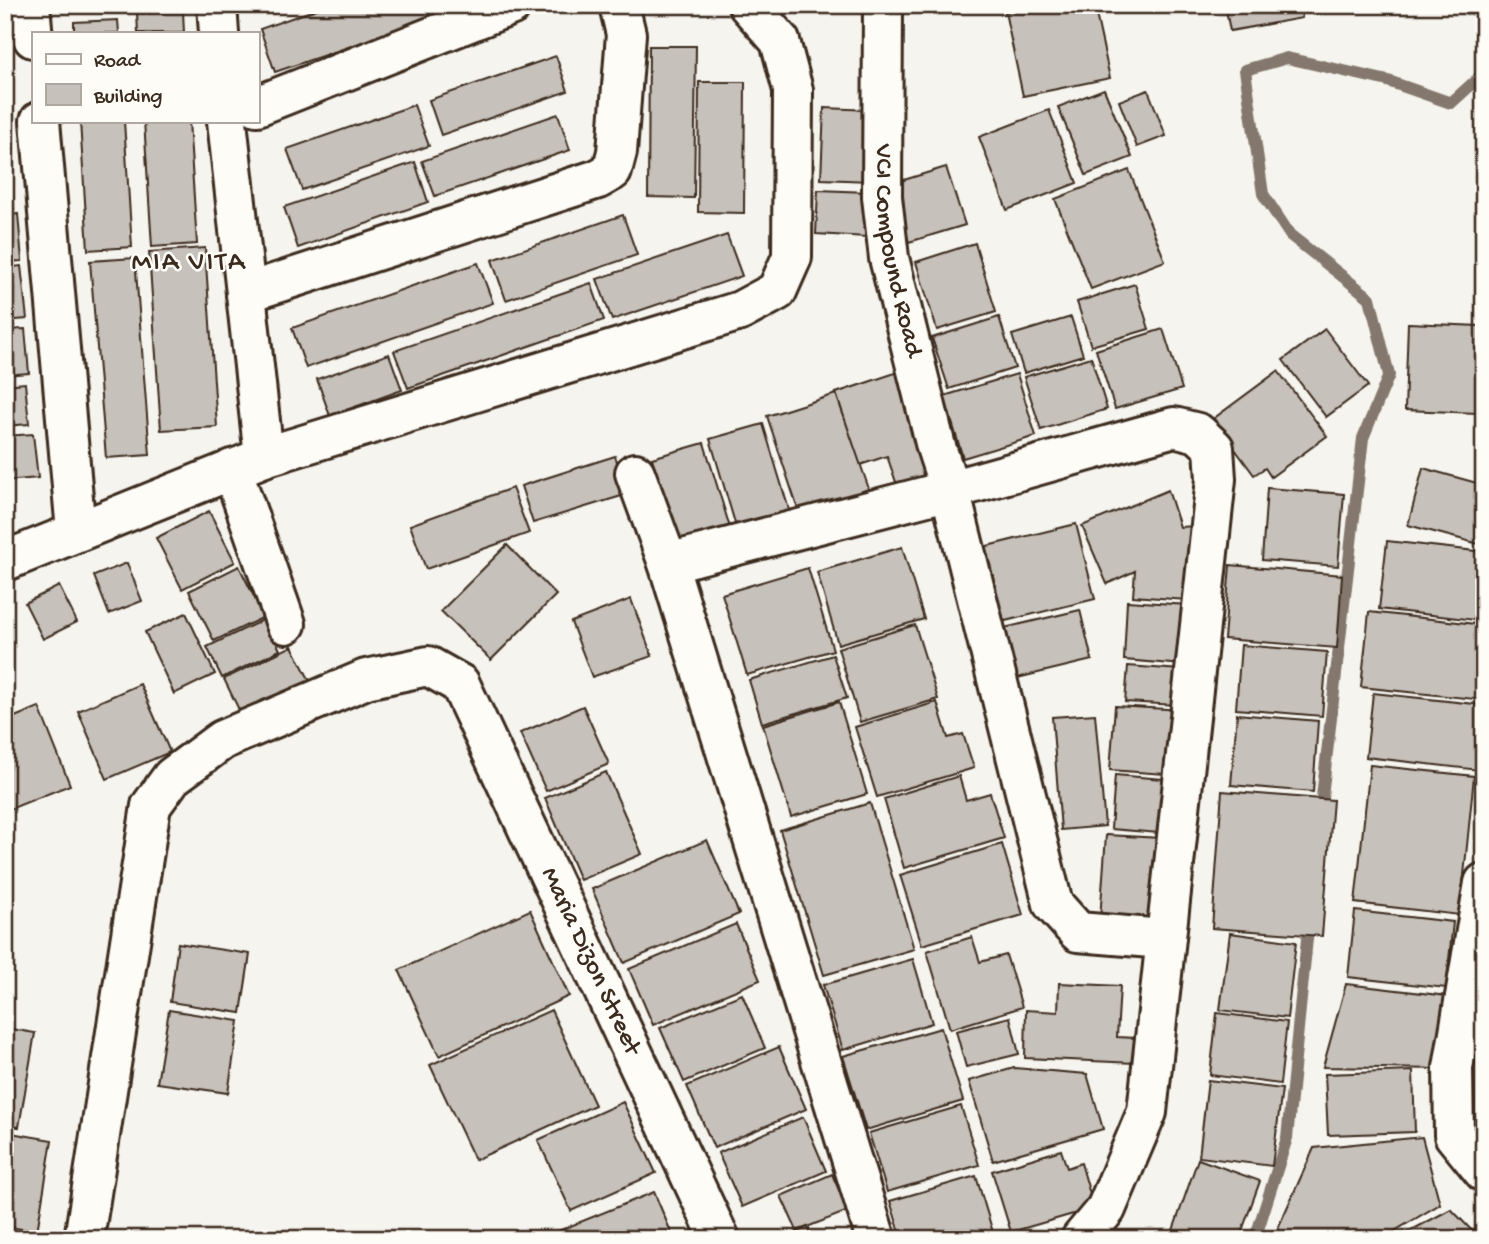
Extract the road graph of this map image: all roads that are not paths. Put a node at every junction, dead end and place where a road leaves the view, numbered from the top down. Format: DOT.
graph roads {
  1 [pos="30,5"];
  2 [pos="217,5"];
  3 [pos="512,5"];
  4 [pos="619,5"];
  5 [pos="748,5"];
  6 [pos="883,5"];
  7 [pos="32,32"];
  8 [pos="219,32"];
  9 [pos="259,105"];
  10 [pos="40,122"];
  11 [pos="227,122"];
  12 [pos="246,293"];
  13 [pos="248,463"];
  14 [pos="635,473"];
  15 [pos="950,490"];
  16 [pos="76,533"];
  17 [pos="5,561"];
  18 [pos="668,563"];
  19 [pos="286,624"];
  20 [pos="1484,883"];
  21 [pos="1164,939"];
  22 [pos="1484,1172"];
  23 [pos="85,1239"];
  24 [pos="720,1239"];
  25 [pos="876,1239"];
  26 [pos="1081,1239"];
  1 -- 7 [label="street"];
  2 -- 8 [label="street"];
  3 -- 9 [label="street"];
  4 -- 12 [label="street"];
  5 -- 13 [label="street"];
  6 -- 15 [label="street, VCI Compound Road"];
  10 -- 16 [label="street"];
  11 -- 12 [label="street"];
  12 -- 13 [label="street"];
  13 -- 16 [label="street"];
  13 -- 19 [label="street"];
  14 -- 18 [label="street"];
  15 -- 18 [label="street"];
  15 -- 21 [label="street, VCI Compound Road"];
  15 -- 21 [label="street"];
  16 -- 17 [label="street"];
  18 -- 25 [label="street"];
  20 -- 22 [label="street"];
  21 -- 26 [label="street"];
  23 -- 24 [label="street, Maria Dizon Street"];
}
